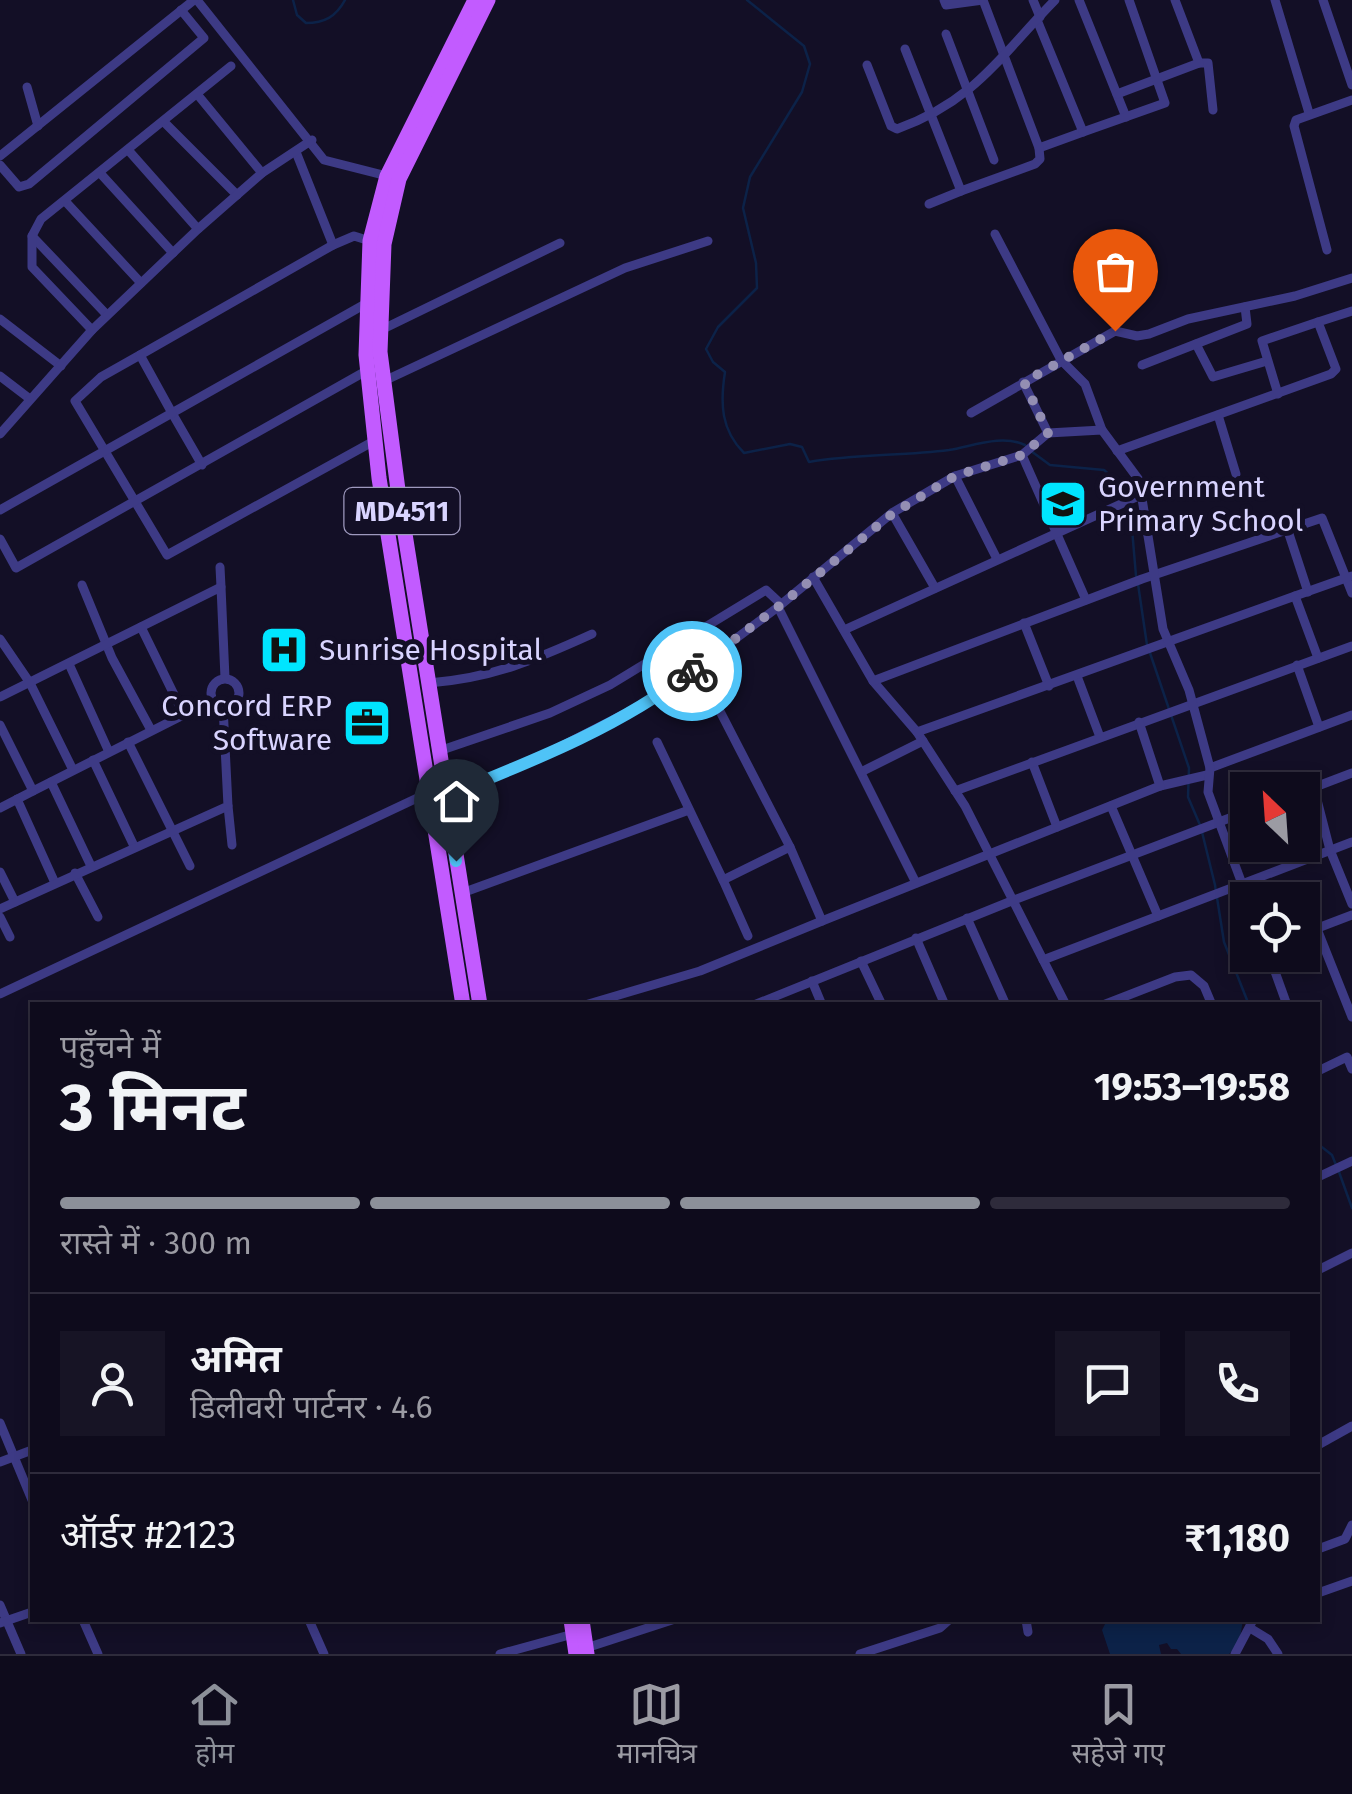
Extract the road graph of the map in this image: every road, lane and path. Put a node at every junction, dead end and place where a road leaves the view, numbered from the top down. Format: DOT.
graph roads {
  1 [pos="196,0"];
  2 [pos="475,0"];
  3 [pos="488,0"];
  4 [pos="944,0"];
  5 [pos="983,0"];
  6 [pos="1033,0"];
  7 [pos="1054,0"];
  8 [pos="1079,0"];
  9 [pos="1130,0"];
  10 [pos="1175,0"];
  11 [pos="1275,0"];
  12 [pos="1323,0"];
  13 [pos="181,10"];
  14 [pos="1039,18"];
  15 [pos="467,28"];
  16 [pos="946,34"];
  17 [pos="905,50"];
  18 [pos="1004,58"];
  19 [pos="1198,63"];
  20 [pos="868,65"];
  21 [pos="231,66"];
  22 [pos="1159,78"];
  23 [pos="1352,85"];
  24 [pos="28,87"];
  25 [pos="968,91"];
  26 [pos="198,94"];
  27 [pos="1117,94"];
  28 [pos="1352,100"];
  29 [pos="1212,110"];
  30 [pos="1309,113"];
  31 [pos="930,117"];
  32 [pos="1126,117"];
  33 [pos="164,122"];
  34 [pos="38,126"];
  35 [pos="1082,132"];
  36 [pos="312,140"];
  37 [pos="1038,148"];
  38 [pos="129,151"];
  39 [pos="296,152"];
  40 [pos="0,155"];
  41 [pos="994,160"];
  42 [pos="0,165"];
  43 [pos="100,173"];
  44 [pos="262,173"];
  45 [pos="393,178"];
  46 [pos="961,191"];
  47 [pos="237,195"];
  48 [pos="64,201"];
  49 [pos="930,204"];
  50 [pos="198,229"];
  51 [pos="996,234"];
  52 [pos="32,236"];
  53 [pos="708,240"];
  54 [pos="370,241"];
  55 [pos="560,243"];
  56 [pos="334,244"];
  57 [pos="1327,250"];
  58 [pos="174,253"];
  59 [pos="1352,278"];
  60 [pos="141,283"];
  61 [pos="367,302"];
  62 [pos="1245,307"];
  63 [pos="1352,311"];
  64 [pos="108,316"];
  65 [pos="0,319"];
  66 [pos="1318,322"];
  67 [pos="1247,324"];
  68 [pos="92,330"];
  69 [pos="381,330"];
  70 [pos="1262,341"];
  71 [pos="1196,344"];
  72 [pos="140,355"];
  73 [pos="1061,360"];
  74 [pos="1267,361"];
  75 [pos="1142,365"];
  76 [pos="61,366"];
  77 [pos="366,371"];
  78 [pos="0,376"];
  79 [pos="384,380"];
  80 [pos="1024,382"];
  81 [pos="1278,394"];
  82 [pos="30,399"];
  83 [pos="172,413"];
  84 [pos="971,413"];
  85 [pos="1218,416"];
  86 [pos="1102,430"];
  87 [pos="1,431"];
  88 [pos="1043,436"];
  89 [pos="374,441"];
  90 [pos="106,451"];
  91 [pos="1024,452"];
  92 [pos="1117,452"];
  93 [pos="202,465"];
  94 [pos="1236,474"];
  95 [pos="955,476"];
  96 [pos="390,490"];
  97 [pos="1133,498"];
  98 [pos="137,502"];
  99 [pos="0,510"];
  100 [pos="892,514"];
  101 [pos="1288,528"];
  102 [pos="1056,532"];
  103 [pos="0,539"];
  104 [pos="998,559"];
  105 [pos="220,567"];
  106 [pos="1147,577"];
  107 [pos="1349,577"];
  108 [pos="813,578"];
  109 [pos="82,585"];
  110 [pos="221,587"];
  111 [pos="935,588"];
  112 [pos="1308,592"];
  113 [pos="1352,594"];
  114 [pos="1295,596"];
  115 [pos="1086,600"];
  116 [pos="779,606"];
  117 [pos="1024,623"];
  118 [pos="141,627"];
  119 [pos="844,630"];
  120 [pos="592,634"];
  121 [pos="0,638"];
  122 [pos="1169,642"];
  123 [pos="106,645"];
  124 [pos="1352,646"];
  125 [pos="1318,658"];
  126 [pos="69,664"];
  127 [pos="1297,665"];
  128 [pos="1077,676"];
  129 [pos="225,678"];
  130 [pos="873,681"];
  131 [pos="30,683"];
  132 [pos="429,683"];
  133 [pos="1049,686"];
  134 [pos="708,688"];
  135 [pos="0,697"];
  136 [pos="218,703"];
  137 [pos="1187,704"];
  138 [pos="183,713"];
  139 [pos="1352,715"];
  140 [pos="1140,722"];
  141 [pos="0,725"];
  142 [pos="1319,727"];
  143 [pos="151,730"];
  144 [pos="920,736"];
  145 [pos="1100,737"];
  146 [pos="128,742"];
  147 [pos="658,742"];
  148 [pos="439,751"];
  149 [pos="110,752"];
  150 [pos="93,760"];
  151 [pos="1032,762"];
  152 [pos="73,770"];
  153 [pos="860,772"];
  154 [pos="1208,772"];
  155 [pos="1352,774"];
  156 [pos="51,782"];
  157 [pos="1160,786"];
  158 [pos="1320,786"];
  159 [pos="33,791"];
  160 [pos="956,791"];
  161 [pos="438,794"];
  162 [pos="18,799"];
  163 [pos="228,806"];
  164 [pos="1111,806"];
  165 [pos="0,808"];
  166 [pos="689,810"];
  167 [pos="1320,811"];
  168 [pos="1230,818"];
  169 [pos="1213,824"];
  170 [pos="1058,828"];
  171 [pos="171,829"];
  172 [pos="1352,842"];
  173 [pos="232,844"];
  174 [pos="134,846"];
  175 [pos="790,847"];
  176 [pos="1330,850"];
  177 [pos="988,854"];
  178 [pos="1132,854"];
  179 [pos="91,866"];
  180 [pos="190,866"];
  181 [pos="0,872"];
  182 [pos="75,873"];
  183 [pos="723,880"];
  184 [pos="1241,882"];
  185 [pos="1247,882"];
  186 [pos="55,883"];
  187 [pos="916,883"];
  188 [pos="1230,888"];
  189 [pos="462,894"];
  190 [pos="1014,900"];
  191 [pos="15,902"];
  192 [pos="1352,904"];
  193 [pos="0,908"];
  194 [pos="1352,915"];
  195 [pos="1158,916"];
  196 [pos="0,917"];
  197 [pos="98,917"];
  198 [pos="967,918"];
  199 [pos="822,921"];
  200 [pos="1320,927"];
  201 [pos="748,936"];
  202 [pos="10,937"];
  203 [pos="1320,937"];
  204 [pos="916,938"];
  205 [pos="1043,960"];
  206 [pos="862,961"];
  207 [pos="1275,972"];
  208 [pos="812,981"];
  209 [pos="1347,988"];
  210 [pos="0,994"];
  211 [pos="1132,994"];
  212 [pos="464,1002"];
  213 [pos="480,1002"];
  214 [pos="596,1002"];
  215 [pos="763,1002"];
  216 [pos="821,1002"];
  217 [pos="881,1002"];
  218 [pos="944,1002"];
  219 [pos="1005,1002"];
  220 [pos="1064,1002"];
  221 [pos="1110,1002"];
  222 [pos="1136,1002"];
  223 [pos="1211,1002"];
  224 [pos="1286,1002"];
  225 [pos="1352,1017"];
  226 [pos="1350,1056"];
  227 [pos="1352,1068"];
  228 [pos="1320,1069"];
  229 [pos="1350,1162"];
  230 [pos="1320,1176"];
  231 [pos="1351,1257"];
  232 [pos="1320,1268"];
  233 [pos="0,1422"];
  234 [pos="1352,1426"];
  235 [pos="1320,1444"];
  236 [pos="30,1451"];
  237 [pos="14,1456"];
  238 [pos="0,1462"];
  239 [pos="30,1495"];
  240 [pos="1352,1526"];
  241 [pos="1320,1548"];
  242 [pos="1352,1581"];
  243 [pos="1320,1592"];
  244 [pos="0,1605"];
  245 [pos="30,1613"];
  246 [pos="3,1622"];
  247 [pos="84,1622"];
  248 [pos="311,1622"];
  249 [pos="666,1622"];
  250 [pos="947,1622"];
  251 [pos="1026,1622"];
  252 [pos="1252,1624"];
  253 [pos="575,1625"];
  254 [pos="1028,1632"];
  255 [pos="584,1652"];
  256 [pos="21,1654"];
  257 [pos="98,1654"];
  258 [pos="324,1654"];
  259 [pos="500,1654"];
  260 [pos="860,1654"];
  261 [pos="1235,1654"];
  262 [pos="1278,1654"];
  1 -- 13 [label="street"];
  1 -- 36 [label="street"];
  2 -- 15 [label="main road, MD4511"];
  3 -- 15 [label="main road, MD4511"];
  4 -- 5 [label="street"];
  5 -- 18 [label="street"];
  6 -- 14 [label="street"];
  7 -- 14 [label="street"];
  8 -- 27 [label="street"];
  9 -- 22 [label="street"];
  10 -- 19 [label="street"];
  11 -- 30 [label="street"];
  12 -- 23 [label="street"];
  13 -- 34 [label="street"];
  13 -- 42 [label="street"];
  14 -- 18 [label="street"];
  14 -- 35 [label="street"];
  15 -- 45 [label="main road, MD4511"];
  16 -- 25 [label="street"];
  17 -- 31 [label="street"];
  18 -- 25 [label="street"];
  18 -- 37 [label="street"];
  19 -- 22 [label="street"];
  19 -- 29 [label="street"];
  20 -- 31 [label="street"];
  21 -- 26 [label="street"];
  22 -- 27 [label="street"];
  22 -- 32 [label="street"];
  24 -- 34 [label="street"];
  25 -- 31 [label="street"];
  25 -- 41 [label="street"];
  26 -- 33 [label="street"];
  26 -- 44 [label="street"];
  27 -- 32 [label="street"];
  28 -- 30 [label="street"];
  30 -- 57 [label="street"];
  31 -- 46 [label="street"];
  32 -- 35 [label="street"];
  33 -- 38 [label="street"];
  33 -- 47 [label="street"];
  34 -- 40 [label="street"];
  35 -- 37 [label="street"];
  36 -- 39 [label="street"];
  36 -- 45 [label="street"];
  37 -- 46 [label="street"];
  38 -- 43 [label="street"];
  38 -- 50 [label="street"];
  39 -- 44 [label="street"];
  39 -- 56 [label="street"];
  43 -- 48 [label="street"];
  43 -- 58 [label="street"];
  44 -- 47 [label="street"];
  45 -- 54 [label="main road, MD4511"];
  45 -- 69 [label="main road, MD4511"];
  46 -- 49 [label="street"];
  47 -- 50 [label="street"];
  48 -- 52 [label="street"];
  48 -- 60 [label="street"];
  50 -- 58 [label="street"];
  51 -- 73 [label="street"];
  52 -- 64 [label="street"];
  52 -- 68 [label="street"];
  53 -- 79 [label="street"];
  54 -- 56 [label="street"];
  54 -- 61 [label="main road, MD4511"];
  55 -- 69 [label="street"];
  56 -- 72 [label="street"];
  58 -- 60 [label="street"];
  59 -- 62 [label="street"];
  60 -- 64 [label="street"];
  61 -- 77 [label="main road, MD4511"];
  61 -- 83 [label="street"];
  62 -- 67 [label="street"];
  62 -- 73 [label="street"];
  63 -- 66 [label="street"];
  64 -- 68 [label="street"];
  65 -- 76 [label="street"];
  66 -- 70 [label="street"];
  66 -- 81 [label="street"];
  67 -- 70 [label="street"];
  67 -- 71 [label="street"];
  68 -- 76 [label="street"];
  69 -- 79 [label="main road, MD4511"];
  70 -- 74 [label="street"];
  71 -- 74 [label="street"];
  71 -- 75 [label="street"];
  72 -- 83 [label="street"];
  72 -- 90 [label="street"];
  73 -- 80 [label="street"];
  73 -- 86 [label="street"];
  74 -- 81 [label="street"];
  76 -- 82 [label="street"];
  77 -- 89 [label="main road, MD4511"];
  77 -- 93 [label="street"];
  78 -- 82 [label="street"];
  79 -- 96 [label="main road, MD4511"];
  80 -- 84 [label="street"];
  80 -- 88 [label="street"];
  81 -- 85 [label="street"];
  82 -- 87 [label="street"];
  83 -- 90 [label="street"];
  83 -- 93 [label="street"];
  85 -- 92 [label="street"];
  85 -- 94 [label="street"];
  86 -- 88 [label="street"];
  86 -- 92 [label="street"];
  88 -- 91 [label="street"];
  89 -- 96 [label="main road, MD4511"];
  89 -- 98 [label="street"];
  90 -- 98 [label="street"];
  90 -- 99 [label="street"];
  91 -- 95 [label="street"];
  91 -- 102 [label="street"];
  92 -- 97 [label="street"];
  93 -- 98 [label="street"];
  95 -- 100 [label="street"];
  95 -- 104 [label="street"];
  96 -- 132 [label="main road, MD4511"];
  96 -- 161 [label="main road, MD4511"];
  97 -- 102 [label="street"];
  97 -- 106 [label="street"];
  98 -- 103 [label="street"];
  100 -- 108 [label="street"];
  100 -- 111 [label="street"];
  101 -- 106 [label="street"];
  101 -- 107 [label="street"];
  101 -- 112 [label="street"];
  102 -- 104 [label="street"];
  102 -- 115 [label="street"];
  104 -- 111 [label="street"];
  105 -- 110 [label="street"];
  106 -- 115 [label="street"];
  106 -- 122 [label="street"];
  107 -- 112 [label="street"];
  107 -- 113 [label="street"];
  108 -- 116 [label="street"];
  108 -- 119 [label="street"];
  109 -- 123 [label="street"];
  110 -- 118 [label="street"];
  110 -- 129 [label="street"];
  111 -- 119 [label="street"];
  112 -- 114 [label="street"];
  114 -- 122 [label="street"];
  114 -- 125 [label="street"];
  115 -- 117 [label="street"];
  116 -- 148 [label="street"];
  116 -- 153 [label="street"];
  116 -- 161 [label="street"];
  117 -- 130 [label="street"];
  117 -- 133 [label="street"];
  118 -- 123 [label="street"];
  118 -- 138 [label="street"];
  119 -- 130 [label="street"];
  120 -- 132 [label="street"];
  121 -- 131 [label="street"];
  122 -- 128 [label="street"];
  122 -- 137 [label="street"];
  123 -- 126 [label="street"];
  123 -- 143 [label="street"];
  124 -- 125 [label="street"];
  125 -- 127 [label="street"];
  126 -- 131 [label="street"];
  126 -- 149 [label="street"];
  127 -- 137 [label="street"];
  127 -- 142 [label="street"];
  128 -- 133 [label="street"];
  128 -- 145 [label="street"];
  129 -- 136 [label="street"];
  129 -- 136 [label="street"];
  130 -- 144 [label="street"];
  131 -- 135 [label="street"];
  131 -- 152 [label="street"];
  132 -- 148 [label="main road, MD4511"];
  133 -- 144 [label="street"];
  134 -- 175 [label="street"];
  136 -- 138 [label="street"];
  136 -- 163 [label="street"];
  137 -- 140 [label="street"];
  137 -- 154 [label="street"];
  138 -- 143 [label="street"];
  139 -- 142 [label="street"];
  140 -- 145 [label="street"];
  140 -- 157 [label="street"];
  141 -- 159 [label="street"];
  142 -- 154 [label="street"];
  143 -- 146 [label="street"];
  144 -- 153 [label="street"];
  144 -- 160 [label="street"];
  145 -- 151 [label="street"];
  146 -- 149 [label="street"];
  146 -- 171 [label="street"];
  147 -- 166 [label="street"];
  148 -- 161 [label="main road, MD4511"];
  149 -- 150 [label="street"];
  150 -- 152 [label="street"];
  150 -- 174 [label="street"];
  151 -- 160 [label="street"];
  151 -- 170 [label="street"];
  152 -- 156 [label="street"];
  153 -- 187 [label="street"];
  154 -- 157 [label="street"];
  154 -- 169 [label="street"];
  155 -- 158 [label="street"];
  156 -- 159 [label="street"];
  156 -- 179 [label="street"];
  157 -- 164 [label="street"];
  159 -- 162 [label="street"];
  160 -- 177 [label="street"];
  161 -- 189 [label="main road, MD4511"];
  161 -- 210 [label="street"];
  161 -- 212 [label="main road, MD4511"];
  162 -- 165 [label="street"];
  162 -- 186 [label="street"];
  163 -- 171 [label="street"];
  163 -- 173 [label="street"];
  164 -- 170 [label="street"];
  164 -- 178 [label="street"];
  166 -- 183 [label="street"];
  166 -- 189 [label="street"];
  167 -- 176 [label="street"];
  168 -- 169 [label="street"];
  169 -- 178 [label="street"];
  169 -- 184 [label="street"];
  170 -- 177 [label="street"];
  171 -- 174 [label="street"];
  171 -- 180 [label="street"];
  172 -- 176 [label="street"];
  174 -- 179 [label="street"];
  175 -- 183 [label="street"];
  175 -- 199 [label="street"];
  176 -- 185 [label="street"];
  176 -- 192 [label="street"];
  177 -- 187 [label="street"];
  177 -- 190 [label="street"];
  178 -- 190 [label="street"];
  178 -- 195 [label="street"];
  179 -- 182 [label="street"];
  181 -- 191 [label="street"];
  182 -- 186 [label="street"];
  182 -- 197 [label="street"];
  183 -- 201 [label="street"];
  186 -- 191 [label="street"];
  187 -- 199 [label="street"];
  188 -- 195 [label="street"];
  189 -- 213 [label="main road, MD4511"];
  190 -- 198 [label="street"];
  190 -- 205 [label="street"];
  191 -- 193 [label="street"];
  194 -- 200 [label="street"];
  195 -- 205 [label="street"];
  196 -- 202 [label="street"];
  198 -- 204 [label="street"];
  198 -- 219 [label="street"];
  199 -- 214 [label="street"];
  203 -- 209 [label="street"];
  204 -- 206 [label="street"];
  204 -- 218 [label="street"];
  205 -- 220 [label="street"];
  206 -- 208 [label="street"];
  206 -- 217 [label="street"];
  207 -- 224 [label="street"];
  208 -- 215 [label="street"];
  208 -- 216 [label="street"];
  209 -- 225 [label="street"];
  211 -- 221 [label="street"];
  211 -- 222 [label="street"];
  211 -- 223 [label="street"];
  226 -- 227 [label="street"];
  226 -- 228 [label="street"];
  229 -- 230 [label="street"];
  231 -- 232 [label="street"];
  233 -- 237 [label="street"];
  234 -- 235 [label="street"];
  236 -- 237 [label="street"];
  237 -- 238 [label="street"];
  237 -- 239 [label="street"];
  240 -- 241 [label="street"];
  242 -- 243 [label="street"];
  244 -- 246 [label="street"];
  245 -- 246 [label="street"];
  246 -- 256 [label="street"];
  247 -- 257 [label="street"];
  248 -- 258 [label="street"];
  249 -- 255 [label="street"];
  250 -- 260 [label="street"];
  251 -- 254 [label="street"];
  252 -- 261 [label="street"];
  252 -- 262 [label="street"];
  253 -- 255 [label="main road"];
  253 -- 259 [label="street"];
}
